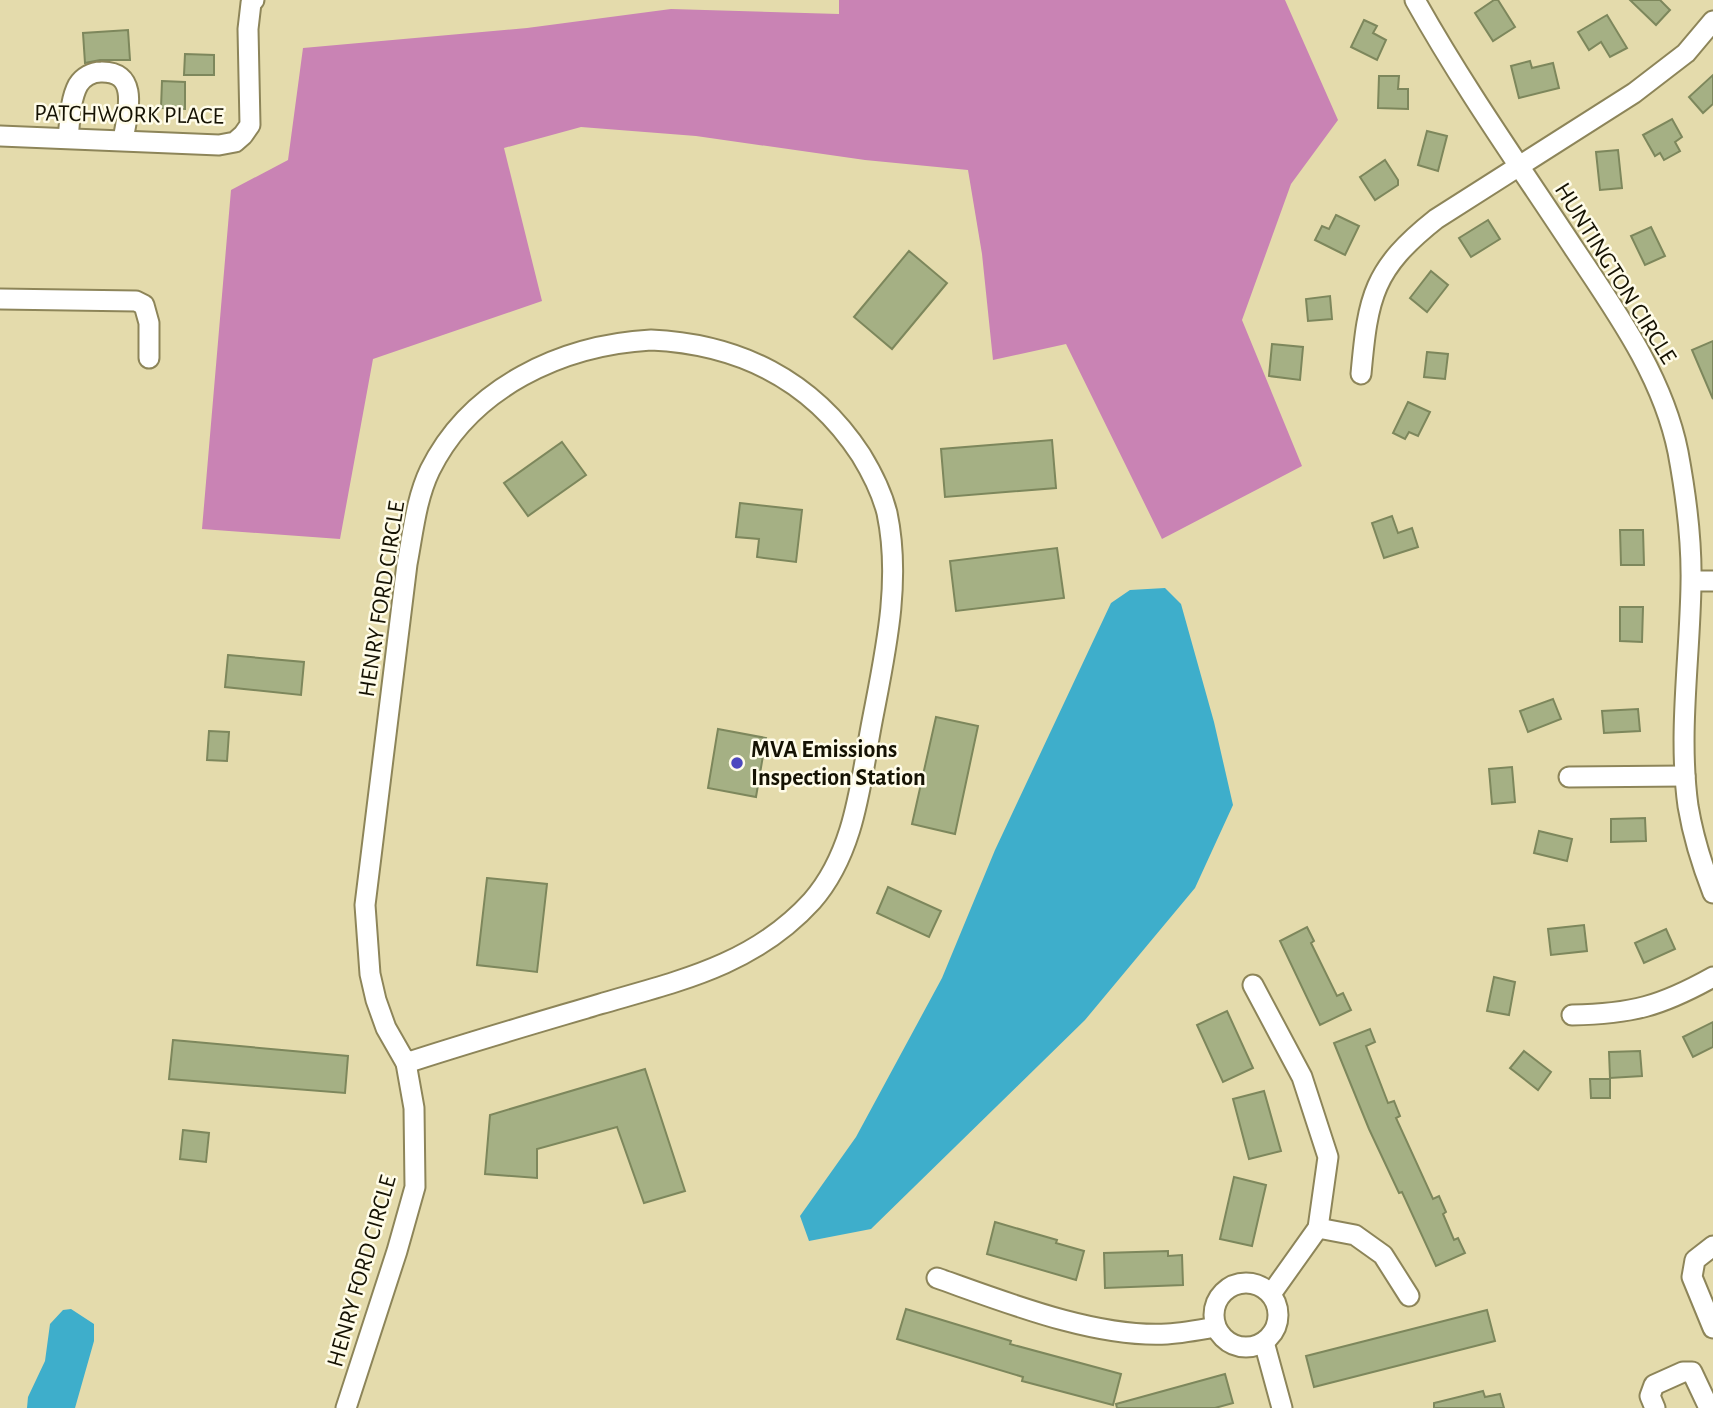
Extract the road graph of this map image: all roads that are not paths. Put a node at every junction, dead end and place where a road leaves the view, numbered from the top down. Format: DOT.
graph roads {
  1 [pos="254,0"];
  2 [pos="1415,0"];
  3 [pos="1713,21"];
  4 [pos="0,136"];
  5 [pos="68,138"];
  6 [pos="123,140"];
  7 [pos="1521,166"];
  8 [pos="0,299"];
  9 [pos="149,358"];
  10 [pos="1361,374"];
  11 [pos="1692,581"];
  12 [pos="1713,581"];
  13 [pos="1685,776"];
  14 [pos="1569,777"];
  15 [pos="1713,893"];
  16 [pos="1713,977"];
  17 [pos="1253,985"];
  18 [pos="1572,1015"];
  19 [pos="406,1063"];
  20 [pos="1318,1228"];
  21 [pos="1713,1246"];
  22 [pos="937,1278"];
  23 [pos="1271,1294"];
  24 [pos="1409,1296"];
  25 [pos="1215,1327"];
  26 [pos="1713,1328"];
  27 [pos="1264,1342"];
  28 [pos="346,1408"];
  29 [pos="1282,1408"];
  30 [pos="1655,1408"];
  31 [pos="1709,1408"];
  1 -- 6 [label="street, PATCHWORK PLACE"];
  2 -- 7 [label="street, HUNTINGTON CIRCLE"];
  3 -- 7 [label="street"];
  4 -- 5 [label="street, PATCHWORK PLACE"];
  5 -- 6 [label="street, PATCHWORK PLACE"];
  5 -- 6 [label="street"];
  7 -- 10 [label="street"];
  7 -- 11 [label="street, HUNTINGTON CIRCLE"];
  8 -- 9 [label="street"];
  11 -- 12 [label="street"];
  11 -- 13 [label="street, HUNTINGTON CIRCLE"];
  13 -- 14 [label="street"];
  13 -- 15 [label="street, HUNTINGTON CIRCLE"];
  16 -- 18 [label="street"];
  17 -- 20 [label="street"];
  19 -- 19 [label="street, HENRY FORD CIRCLE"];
  19 -- 28 [label="street, HENRY FORD CIRCLE"];
  20 -- 23 [label="street"];
  20 -- 24 [label="street"];
  21 -- 26 [label="street"];
  22 -- 25 [label="street"];
  23 -- 25 [label="street"];
  23 -- 27 [label="street"];
  25 -- 27 [label="street"];
  27 -- 29 [label="street"];
  30 -- 31 [label="street"];
}
